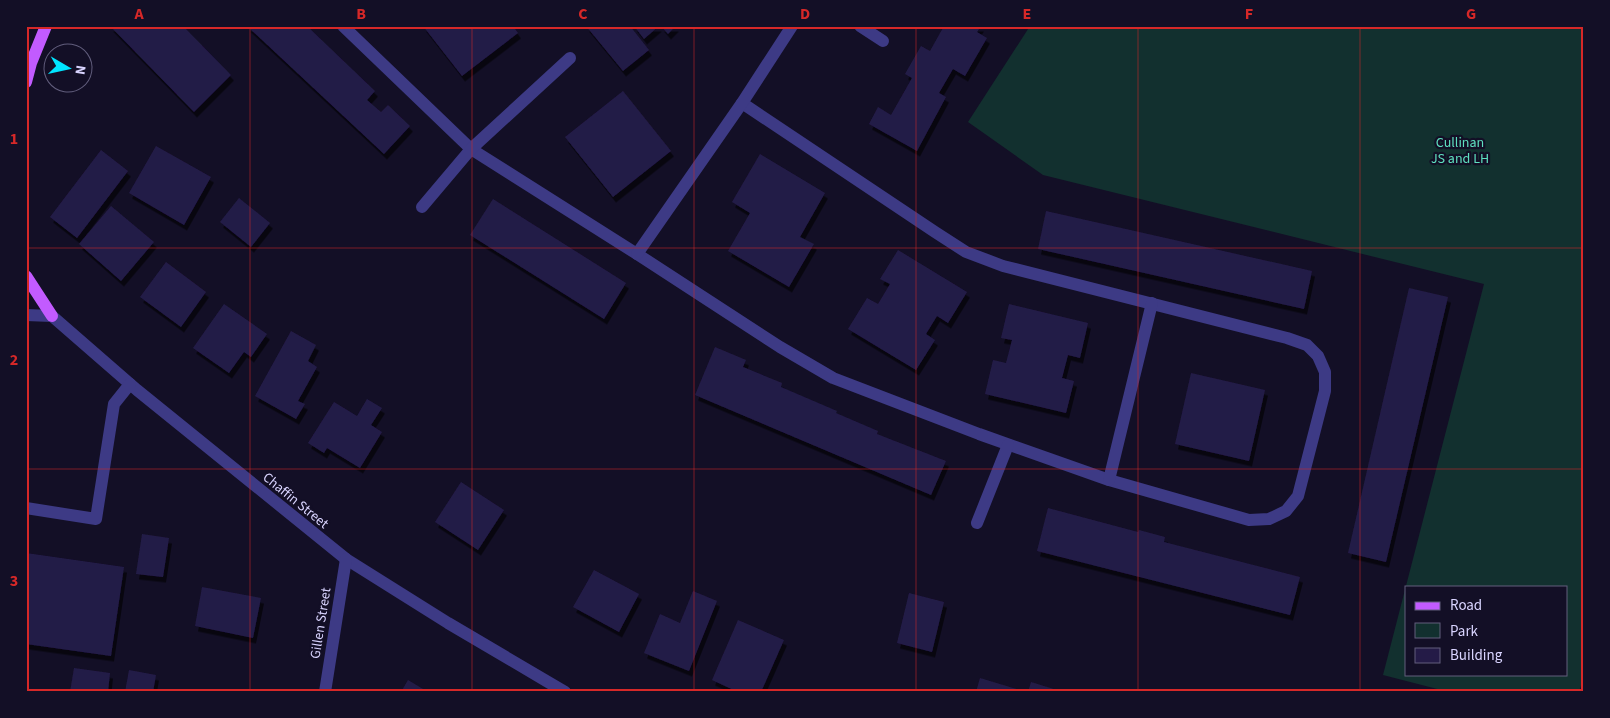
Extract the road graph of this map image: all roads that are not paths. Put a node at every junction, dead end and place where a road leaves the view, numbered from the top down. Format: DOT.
graph roads {
  1 [pos="46,26"];
  2 [pos="343,26"];
  3 [pos="792,26"];
  4 [pos="860,26"];
  5 [pos="883,41"];
  6 [pos="570,58"];
  7 [pos="26,82"];
  8 [pos="742,103"];
  9 [pos="472,149"];
  10 [pos="422,207"];
  11 [pos="636,254"];
  12 [pos="26,276"];
  13 [pos="1152,303"];
  14 [pos="26,315"];
  15 [pos="52,316"];
  16 [pos="130,384"];
  17 [pos="1008,445"];
  18 [pos="1109,480"];
  19 [pos="26,508"];
  20 [pos="977,523"];
  21 [pos="346,559"];
  22 [pos="325,692"];
  23 [pos="565,692"];
  1 -- 7 [label="main road"];
  2 -- 9 [label="street"];
  3 -- 8 [label="street"];
  4 -- 5 [label="street"];
  6 -- 9 [label="street"];
  8 -- 11 [label="street"];
  8 -- 13 [label="street"];
  9 -- 10 [label="street"];
  9 -- 11 [label="street"];
  11 -- 17 [label="street"];
  12 -- 15 [label="main road"];
  13 -- 18 [label="street"];
  13 -- 18 [label="street"];
  14 -- 15 [label="street"];
  15 -- 16 [label="street, Chaffin Street"];
  16 -- 19 [label="street"];
  16 -- 21 [label="street, Chaffin Street"];
  17 -- 18 [label="street"];
  17 -- 20 [label="street"];
  21 -- 22 [label="street, Gillen Street"];
  21 -- 23 [label="street, Chaffin Street"];
}
